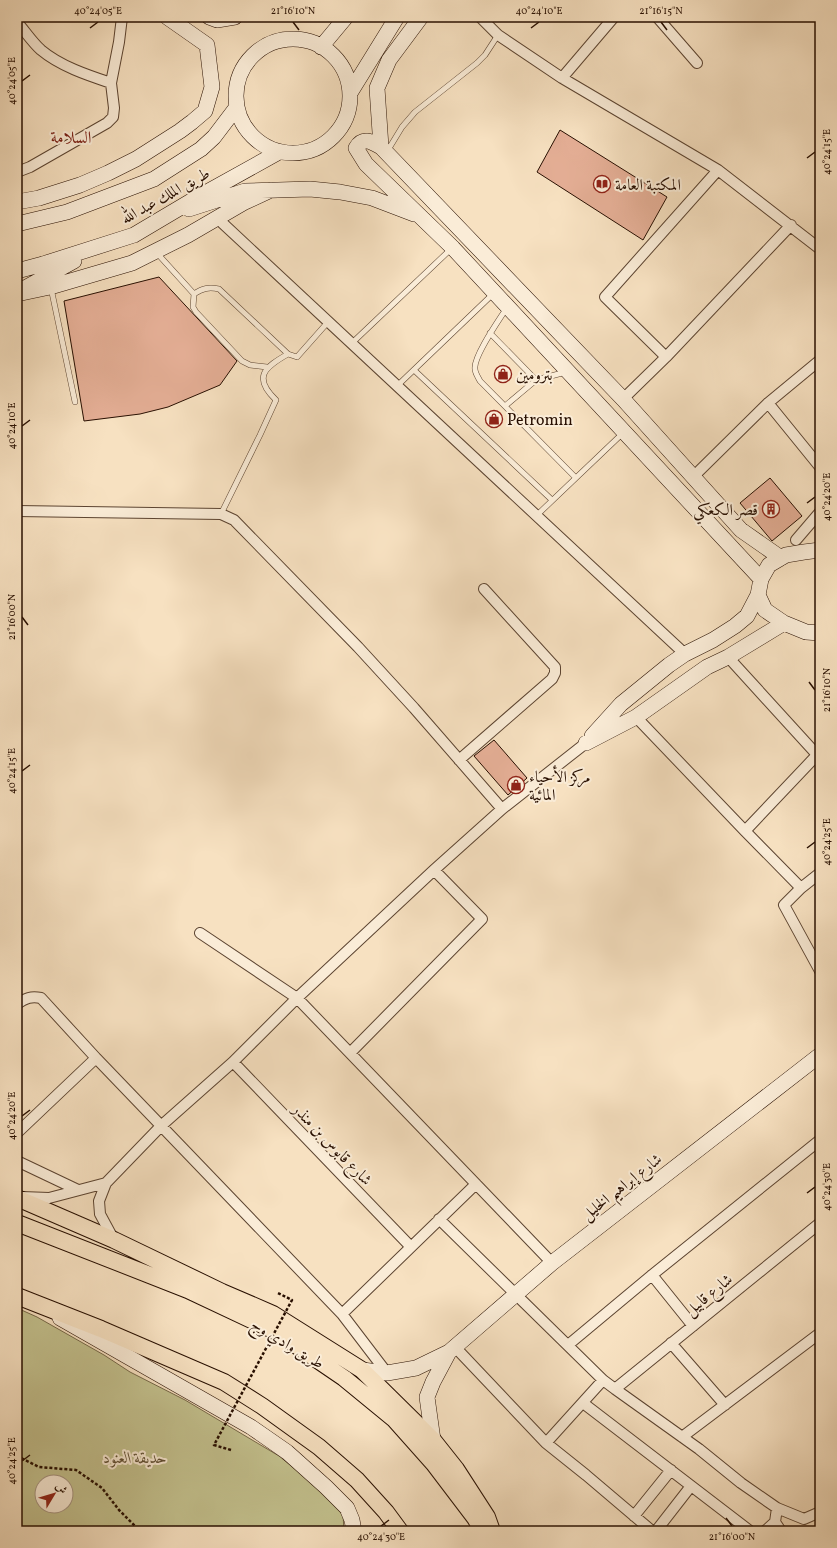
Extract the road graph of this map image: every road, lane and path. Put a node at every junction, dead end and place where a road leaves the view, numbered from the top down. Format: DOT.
graph roads {
  1 [pos="122,17"];
  2 [pos="167,17"];
  3 [pos="209,17"];
  4 [pos="235,17"];
  5 [pos="346,17"];
  6 [pos="397,17"];
  7 [pos="421,17"];
  8 [pos="480,17"];
  9 [pos="614,17"];
  10 [pos="657,17"];
  11 [pos="17,22"];
  12 [pos="498,36"];
  13 [pos="321,46"];
  14 [pos="697,63"];
  15 [pos="562,78"];
  16 [pos="111,84"];
  17 [pos="350,93"];
  18 [pos="236,108"];
  19 [pos="384,149"];
  20 [pos="279,152"];
  21 [pos="718,170"];
  22 [pos="17,172"];
  23 [pos="271,190"];
  24 [pos="17,202"];
  25 [pos="17,207"];
  26 [pos="67,212"];
  27 [pos="167,216"];
  28 [pos="420,216"];
  29 [pos="217,218"];
  30 [pos="17,224"];
  31 [pos="791,225"];
  32 [pos="105,244"];
  33 [pos="453,248"];
  34 [pos="820,249"];
  35 [pos="155,251"];
  36 [pos="17,271"];
  37 [pos="50,287"];
  38 [pos="495,292"];
  39 [pos="17,293"];
  40 [pos="194,294"];
  41 [pos="508,306"];
  42 [pos="328,322"];
  43 [pos="490,333"];
  44 [pos="352,343"];
  45 [pos="288,354"];
  46 [pos="666,357"];
  47 [pos="820,360"];
  48 [pos="267,368"];
  49 [pos="414,370"];
  50 [pos="568,372"];
  51 [pos="536,380"];
  52 [pos="398,386"];
  53 [pos="623,399"];
  54 [pos="75,402"];
  55 [pos="768,403"];
  56 [pos="505,406"];
  57 [pos="624,433"];
  58 [pos="820,467"];
  59 [pos="694,477"];
  60 [pos="575,478"];
  61 [pos="552,500"];
  62 [pos="17,511"];
  63 [pos="820,512"];
  64 [pos="220,514"];
  65 [pos="536,516"];
  66 [pos="730,517"];
  67 [pos="716,531"];
  68 [pos="796,540"];
  69 [pos="820,550"];
  70 [pos="781,558"];
  71 [pos="761,579"];
  72 [pos="484,589"];
  73 [pos="758,595"];
  74 [pos="784,623"];
  75 [pos="820,633"];
  76 [pos="685,654"];
  77 [pos="728,657"];
  78 [pos="636,717"];
  79 [pos="586,743"];
  80 [pos="819,757"];
  81 [pos="459,760"];
  82 [pos="502,809"];
  83 [pos="745,832"];
  84 [pos="434,870"];
  85 [pos="820,873"];
  86 [pos="801,888"];
  87 [pos="200,933"];
  88 [pos="820,971"];
  89 [pos="297,998"];
  90 [pos="17,1004"];
  91 [pos="350,1053"];
  92 [pos="96,1058"];
  93 [pos="818,1060"];
  94 [pos="233,1062"];
  95 [pos="162,1126"];
  96 [pos="17,1132"];
  97 [pos="820,1140"];
  98 [pos="17,1161"];
  99 [pos="106,1183"];
  100 [pos="476,1184"];
  101 [pos="78,1190"];
  102 [pos="17,1197"];
  103 [pos="439,1219"];
  104 [pos="17,1222"];
  105 [pos="820,1223"];
  106 [pos="114,1240"];
  107 [pos="411,1247"];
  108 [pos="552,1263"];
  109 [pos="652,1275"];
  110 [pos="278,1293"];
  111 [pos="516,1294"];
  112 [pos="23,1299"];
  113 [pos="342,1314"];
  114 [pos="693,1326"];
  115 [pos="820,1334"];
  116 [pos="671,1344"];
  117 [pos="568,1345"];
  118 [pos="452,1350"];
  119 [pos="362,1370"];
  120 [pos="387,1373"];
  121 [pos="603,1380"];
  122 [pos="615,1389"];
  123 [pos="583,1402"];
  124 [pos="725,1405"];
  125 [pos="682,1437"];
  126 [pos="433,1440"];
  127 [pos="546,1443"];
  128 [pos="231,1450"];
  129 [pos="17,1456"];
  130 [pos="671,1470"];
  131 [pos="691,1486"];
  132 [pos="777,1508"];
  133 [pos="820,1512"];
  134 [pos="634,1516"];
  135 [pos="775,1522"];
  136 [pos="140,1531"];
  137 [pos="354,1531"];
  138 [pos="400,1531"];
  139 [pos="482,1531"];
  140 [pos="492,1531"];
  141 [pos="652,1531"];
  142 [pos="656,1531"];
  143 [pos="750,1531"];
  144 [pos="765,1531"];
  145 [pos="781,1531"];
  1 -- 16 [label="street"];
  2 -- 24 [label="street"];
  3 -- 4 [label="street"];
  5 -- 13 [label="street"];
  6 -- 17 [label="street"];
  7 -- 19 [label="street"];
  8 -- 12 [label="street"];
  9 -- 15 [label="street"];
  10 -- 14 [label="street"];
  11 -- 16 [label="street"];
  12 -- 15 [label="street"];
  12 -- 19 [label="lane"];
  13 -- 17 [label="street"];
  13 -- 18 [label="street"];
  15 -- 21 [label="street"];
  16 -- 22 [label="street"];
  17 -- 20 [label="street"];
  18 -- 20 [label="street"];
  18 -- 26 [label="street, طريق الملك عبد الله"];
  19 -- 28 [label="street"];
  19 -- 53 [label="street"];
  20 -- 27 [label="street, طريق الملك عبد الله"];
  21 -- 31 [label="street"];
  21 -- 46 [label="street"];
  23 -- 27 [label="street"];
  23 -- 28 [label="street"];
  23 -- 29 [label="street"];
  25 -- 26 [label="street"];
  26 -- 30 [label="street, طريق الملك عبد الله"];
  27 -- 32 [label="street, طريق الملك عبد الله"];
  28 -- 33 [label="street"];
  29 -- 35 [label="street"];
  29 -- 42 [label="street"];
  31 -- 34 [label="street"];
  31 -- 46 [label="street"];
  32 -- 36 [label="street, طريق الملك عبد الله"];
  32 -- 39 [label="street"];
  33 -- 38 [label="street"];
  33 -- 44 [label="lane"];
  35 -- 37 [label="street"];
  35 -- 40 [label="lane"];
  37 -- 39 [label="street"];
  37 -- 54 [label="lane"];
  38 -- 41 [label="street"];
  38 -- 49 [label="lane"];
  40 -- 45 [label="lane"];
  40 -- 48 [label="lane"];
  41 -- 43 [label="lane"];
  41 -- 50 [label="street"];
  42 -- 44 [label="street"];
  42 -- 45 [label="lane"];
  43 -- 51 [label="lane"];
  43 -- 56 [label="lane"];
  44 -- 52 [label="street"];
  45 -- 48 [label="lane"];
  46 -- 53 [label="street"];
  47 -- 55 [label="street"];
  48 -- 64 [label="lane"];
  49 -- 52 [label="lane"];
  49 -- 61 [label="lane"];
  50 -- 51 [label="lane"];
  50 -- 57 [label="street"];
  51 -- 56 [label="lane"];
  52 -- 65 [label="street"];
  53 -- 59 [label="street"];
  55 -- 58 [label="street"];
  55 -- 59 [label="street"];
  56 -- 60 [label="lane"];
  57 -- 60 [label="lane"];
  57 -- 67 [label="street"];
  59 -- 66 [label="street"];
  60 -- 61 [label="lane"];
  61 -- 65 [label="lane"];
  62 -- 64 [label="street"];
  63 -- 68 [label="street"];
  64 -- 81 [label="street"];
  65 -- 76 [label="street"];
  66 -- 67 [label="street"];
  66 -- 70 [label="street"];
  67 -- 71 [label="street"];
  69 -- 70 [label="street"];
  70 -- 71 [label="street"];
  71 -- 73 [label="street"];
  72 -- 81 [label="street"];
  73 -- 74 [label="street"];
  73 -- 76 [label="street"];
  74 -- 75 [label="street"];
  74 -- 77 [label="street"];
  76 -- 79 [label="street"];
  77 -- 78 [label="street"];
  77 -- 80 [label="street"];
  78 -- 79 [label="street"];
  78 -- 83 [label="street"];
  79 -- 82 [label="street"];
  80 -- 83 [label="street"];
  81 -- 82 [label="street"];
  82 -- 84 [label="street"];
  83 -- 86 [label="street"];
  84 -- 89 [label="street"];
  84 -- 91 [label="street"];
  85 -- 86 [label="street"];
  86 -- 88 [label="street"];
  87 -- 89 [label="street"];
  89 -- 91 [label="street"];
  89 -- 94 [label="street"];
  90 -- 92 [label="street"];
  91 -- 100 [label="street"];
  92 -- 95 [label="street"];
  92 -- 96 [label="street"];
  93 -- 108 [label="street, شارع إبراهيم الخليل"];
  94 -- 95 [label="street"];
  94 -- 107 [label="street, شارع قابوس بن منذر"];
  95 -- 99 [label="street"];
  95 -- 113 [label="street"];
  97 -- 109 [label="street"];
  98 -- 101 [label="street"];
  99 -- 101 [label="street"];
  99 -- 106 [label="street"];
  100 -- 103 [label="street"];
  100 -- 108 [label="street"];
  101 -- 102 [label="street"];
  102 -- 106 [label="main road"];
  103 -- 107 [label="street"];
  103 -- 111 [label="street"];
  104 -- 139 [label="main road, طريق وادي وج"];
  105 -- 114 [label="street, شارع قابيل"];
  106 -- 119 [label="main road"];
  107 -- 113 [label="street"];
  108 -- 111 [label="street, شارع إبراهيم الخليل"];
  109 -- 114 [label="street"];
  109 -- 117 [label="street"];
  110 -- 128 [label="path, bridge"];
  111 -- 117 [label="street"];
  111 -- 118 [label="street, شارع إبراهيم الخليل"];
  112 -- 137 [label="street"];
  112 -- 138 [label="main road"];
  113 -- 120 [label="street"];
  114 -- 116 [label="street, شارع قابيل"];
  115 -- 124 [label="street"];
  116 -- 122 [label="street, شارع قابيل"];
  116 -- 124 [label="street"];
  117 -- 121 [label="street"];
  118 -- 120 [label="street"];
  118 -- 126 [label="street"];
  118 -- 127 [label="street"];
  119 -- 120 [label="street"];
  119 -- 126 [label="main road"];
  121 -- 122 [label="street"];
  121 -- 123 [label="street"];
  122 -- 125 [label="street"];
  123 -- 127 [label="street"];
  123 -- 130 [label="street"];
  124 -- 125 [label="street"];
  125 -- 132 [label="street"];
  126 -- 140 [label="main road"];
  127 -- 134 [label="street"];
  129 -- 136 [label="path"];
  130 -- 131 [label="street"];
  130 -- 134 [label="street"];
  131 -- 142 [label="street"];
  131 -- 143 [label="street"];
  132 -- 133 [label="street"];
  132 -- 135 [label="street"];
  134 -- 141 [label="street"];
  135 -- 144 [label="street"];
  135 -- 145 [label="street"];
}
